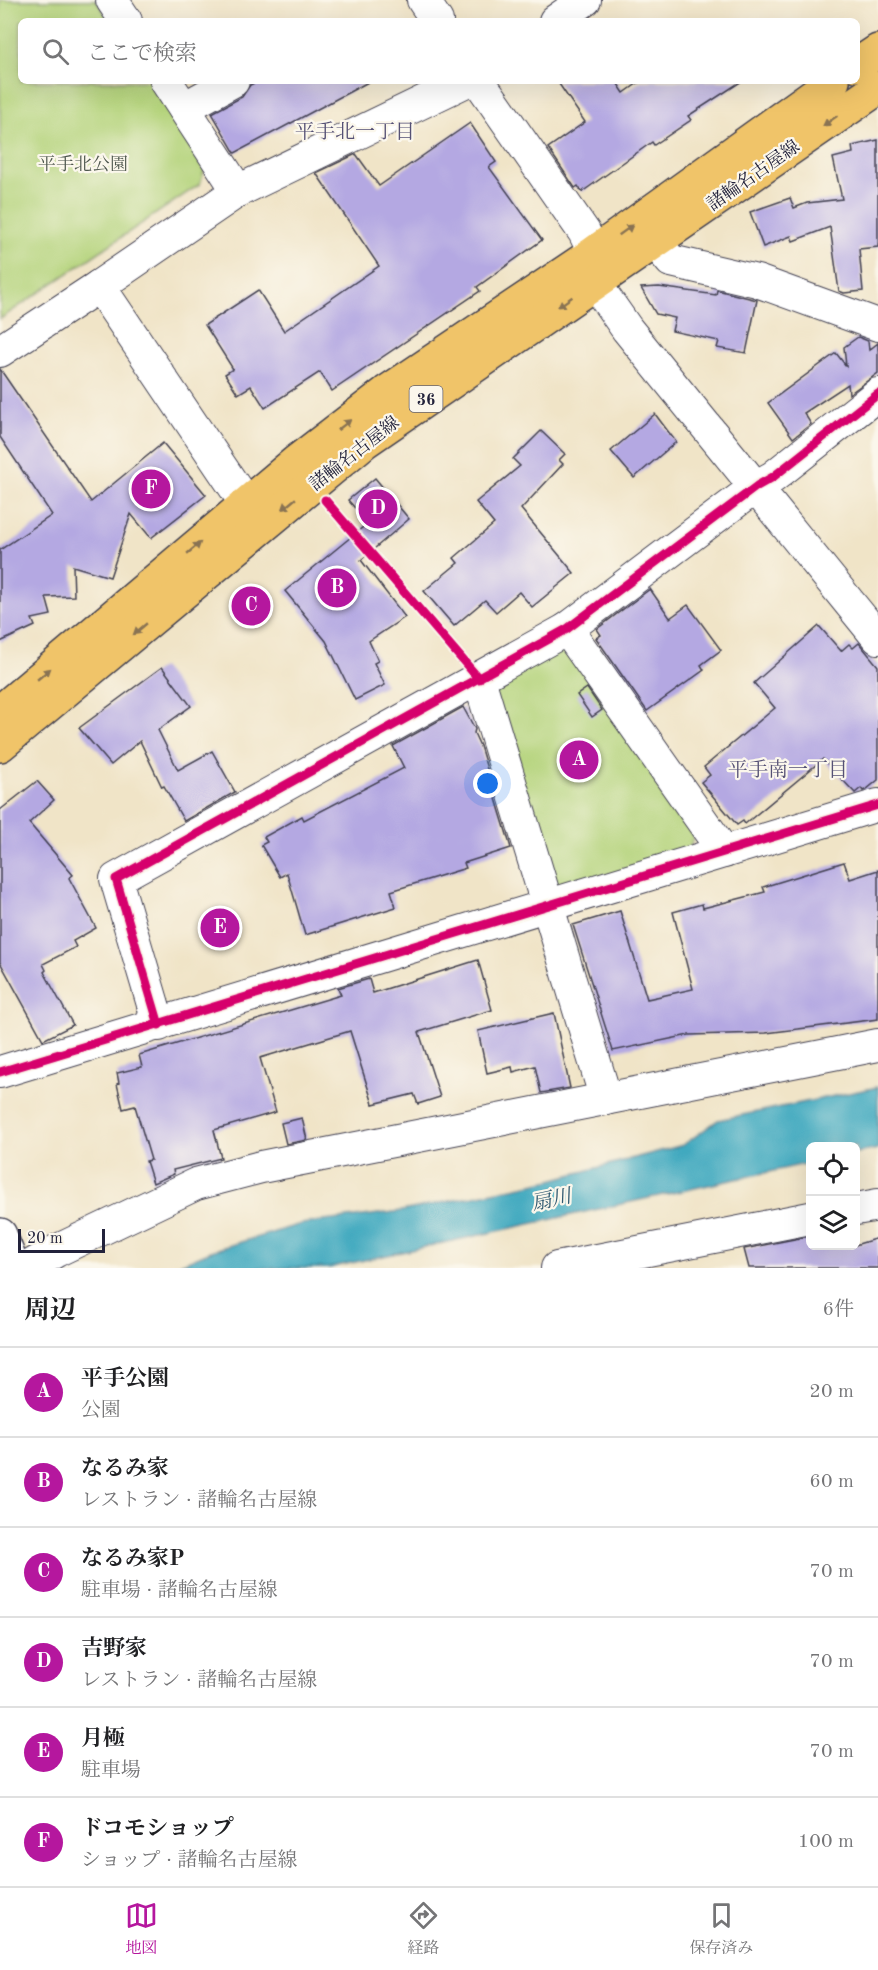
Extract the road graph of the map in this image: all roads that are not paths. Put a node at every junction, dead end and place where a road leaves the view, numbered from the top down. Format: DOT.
graph roads {
  1 [pos="112,0"];
  2 [pos="423,0"];
  3 [pos="585,0"];
  4 [pos="124,18"];
  5 [pos="435,18"];
  6 [pos="559,18"];
  7 [pos="878,51"];
  8 [pos="860,63"];
  9 [pos="168,84"];
  10 [pos="228,84"];
  11 [pos="460,84"];
  12 [pos="481,84"];
  13 [pos="829,84"];
  14 [pos="878,88"];
  15 [pos="184,108"];
  16 [pos="238,191"];
  17 [pos="656,243"];
  18 [pos="594,267"];
  19 [pos="99,286"];
  20 [pos="878,325"];
  21 [pos="0,351"];
  22 [pos="878,394"];
  23 [pos="757,486"];
  24 [pos="246,504"];
  25 [pos="567,629"];
  26 [pos="878,638"];
  27 [pos="479,679"];
  28 [pos="0,712"];
  29 [pos="0,745"];
  30 [pos="878,805"];
  31 [pos="724,852"];
  32 [pos="547,906"];
  33 [pos="159,1025"];
  34 [pos="878,1044"];
  35 [pos="0,1072"];
  36 [pos="606,1100"];
  37 [pos="878,1205"];
  38 [pos="860,1208"];
  39 [pos="806,1219"];
  40 [pos="0,1235"];
  41 [pos="14,1268"];
  42 [pos="27,1268"];
  43 [pos="557,1268"];
  1 -- 4 [label="street"];
  2 -- 5 [label="street"];
  3 -- 6 [label="street"];
  7 -- 8 [label="main road"];
  9 -- 15 [label="street"];
  10 -- 15 [label="street"];
  11 -- 16 [label="street"];
  12 -- 18 [label="street"];
  18 -- 13 [label="main road, 諸輪名古屋線 / 36, one-way"];
  14 -- 17 [label="main road, 諸輪名古屋線 / 36, one-way"];
  15 -- 16 [label="street"];
  16 -- 19 [label="street"];
  17 -- 18 [label="main road, 諸輪名古屋線 / 36"];
  17 -- 20 [label="street"];
  18 -- 23 [label="street"];
  24 -- 18 [label="main road, 諸輪名古屋線 / 36, one-way"];
  18 -- 29 [label="main road, 諸輪名古屋線 / 36, one-way"];
  19 -- 21 [label="street"];
  19 -- 24 [label="street"];
  22 -- 23 [label="street"];
  23 -- 25 [label="street"];
  23 -- 26 [label="street"];
  28 -- 24 [label="main road, 諸輪名古屋線 / 36, one-way"];
  25 -- 27 [label="street"];
  25 -- 31 [label="street"];
  27 -- 32 [label="street"];
  27 -- 33 [label="street"];
  30 -- 31 [label="street"];
  31 -- 32 [label="street"];
  32 -- 33 [label="street"];
  32 -- 36 [label="street"];
  33 -- 35 [label="street"];
  34 -- 36 [label="street"];
  36 -- 42 [label="street"];
  37 -- 38 [label="street"];
  39 -- 43 [label="street"];
  40 -- 41 [label="street"];
}
